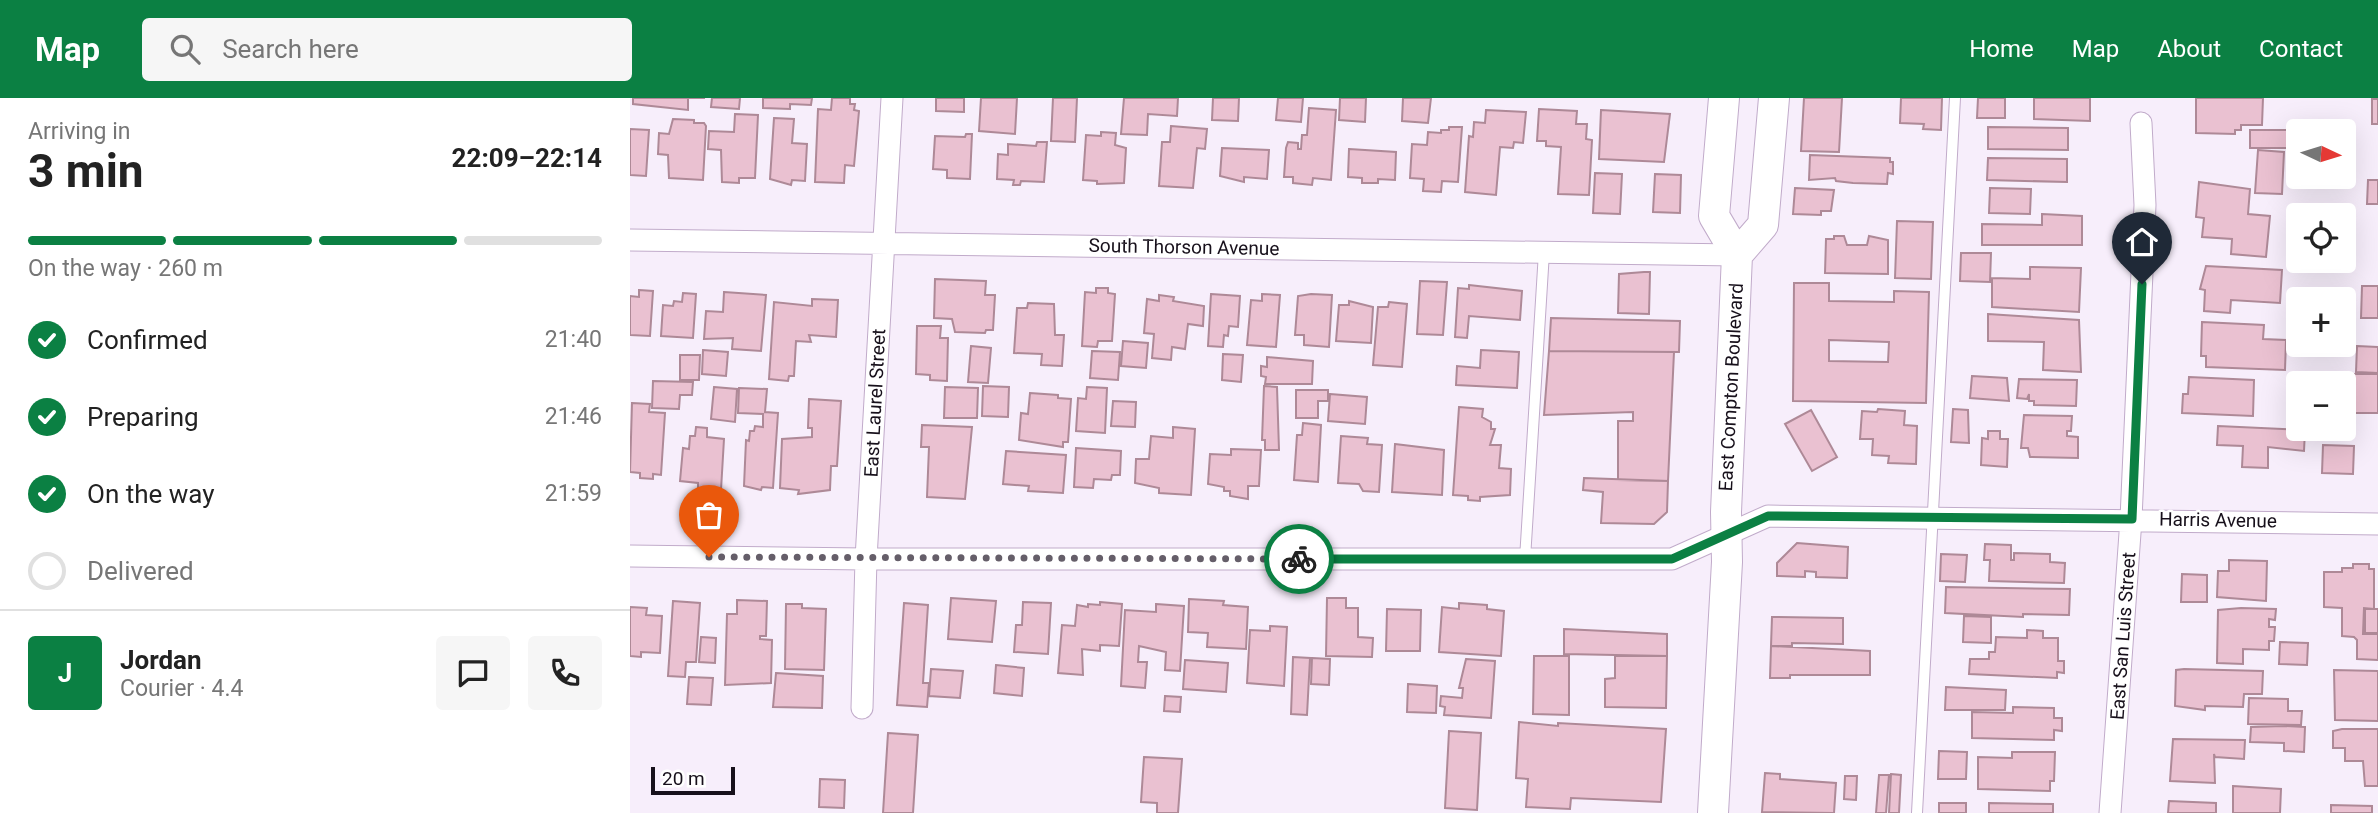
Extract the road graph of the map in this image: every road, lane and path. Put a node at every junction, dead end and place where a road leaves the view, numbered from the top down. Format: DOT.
graph roads {
  1 [pos="892,98"];
  2 [pos="1724,98"];
  3 [pos="1774,98"];
  4 [pos="1955,98"];
  5 [pos="2141,122"];
  6 [pos="630,240"];
  7 [pos="885,243"];
  8 [pos="1544,252"];
  9 [pos="1737,255"];
  10 [pos="1932,518"];
  11 [pos="2132,519"];
  12 [pos="2378,523"];
  13 [pos="1726,534"];
  14 [pos="630,556"];
  15 [pos="866,559"];
  16 [pos="1525,559"];
  17 [pos="862,708"];
  18 [pos="1713,813"];
  19 [pos="1917,813"];
  20 [pos="2110,813"];
  1 -- 7 [label="street, East Laurel Street"];
  2 -- 9 [label="main road, East Compton Boulevard"];
  3 -- 9 [label="main road, East Compton Boulevard"];
  4 -- 10 [label="lane"];
  5 -- 11 [label="street, East San Luis Street"];
  6 -- 7 [label="street, South Thorson Avenue"];
  7 -- 8 [label="street, South Thorson Avenue"];
  7 -- 15 [label="street, East Laurel Street"];
  8 -- 9 [label="street, South Thorson Avenue"];
  8 -- 16 [label="lane"];
  9 -- 13 [label="main road, East Compton Boulevard"];
  10 -- 11 [label="street, Harris Avenue"];
  10 -- 13 [label="street, Harris Avenue"];
  10 -- 19 [label="lane"];
  11 -- 12 [label="street, Harris Avenue"];
  11 -- 20 [label="street, East San Luis Street"];
  13 -- 16 [label="street, Harris Avenue"];
  13 -- 18 [label="main road, East Compton Boulevard"];
  14 -- 15 [label="street, Harris Avenue"];
  15 -- 16 [label="street, Harris Avenue"];
  15 -- 17 [label="street, East Laurel Street"];
}
